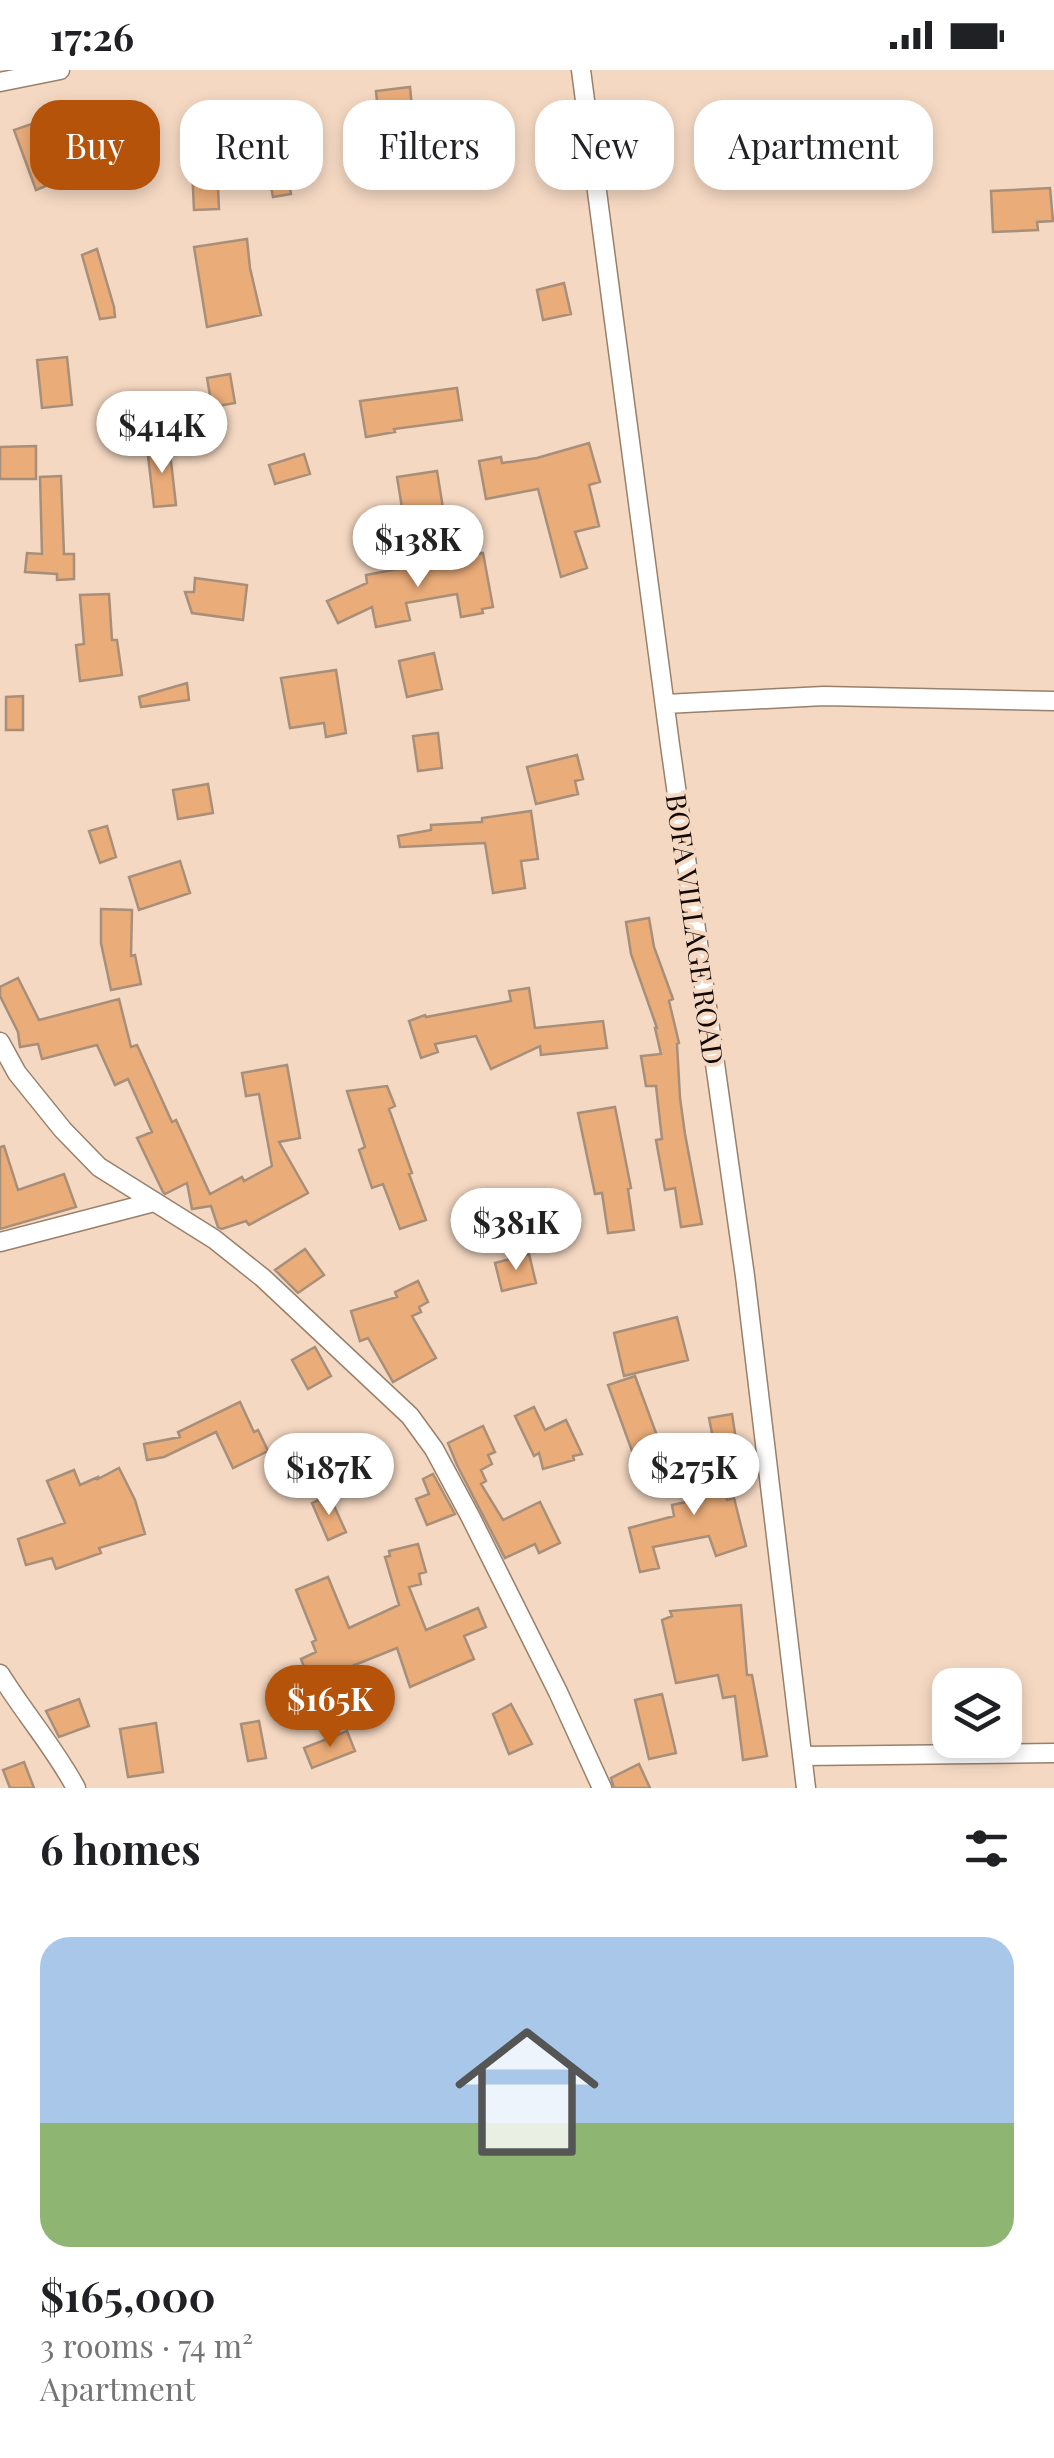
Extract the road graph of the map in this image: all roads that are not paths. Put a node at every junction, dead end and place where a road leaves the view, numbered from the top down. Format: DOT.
graph roads {
  1 [pos="60,70"];
  2 [pos="580,70"];
  3 [pos="0,82"];
  4 [pos="1054,701"];
  5 [pos="665,704"];
  6 [pos="0,1042"];
  7 [pos="154,1202"];
  8 [pos="0,1242"];
  9 [pos="0,1674"];
  10 [pos="1054,1752"];
  11 [pos="802,1756"];
  12 [pos="76,1788"];
  13 [pos="602,1788"];
  14 [pos="806,1788"];
  1 -- 3 [label="street"];
  2 -- 5 [label="street, BOFA VILLAGE ROAD"];
  4 -- 5 [label="street"];
  5 -- 11 [label="street, BOFA VILLAGE ROAD"];
  6 -- 7 [label="street"];
  7 -- 8 [label="street"];
  7 -- 13 [label="street"];
  9 -- 12 [label="street"];
  10 -- 11 [label="street"];
  11 -- 14 [label="street, BOFA VILLAGE ROAD"];
}
